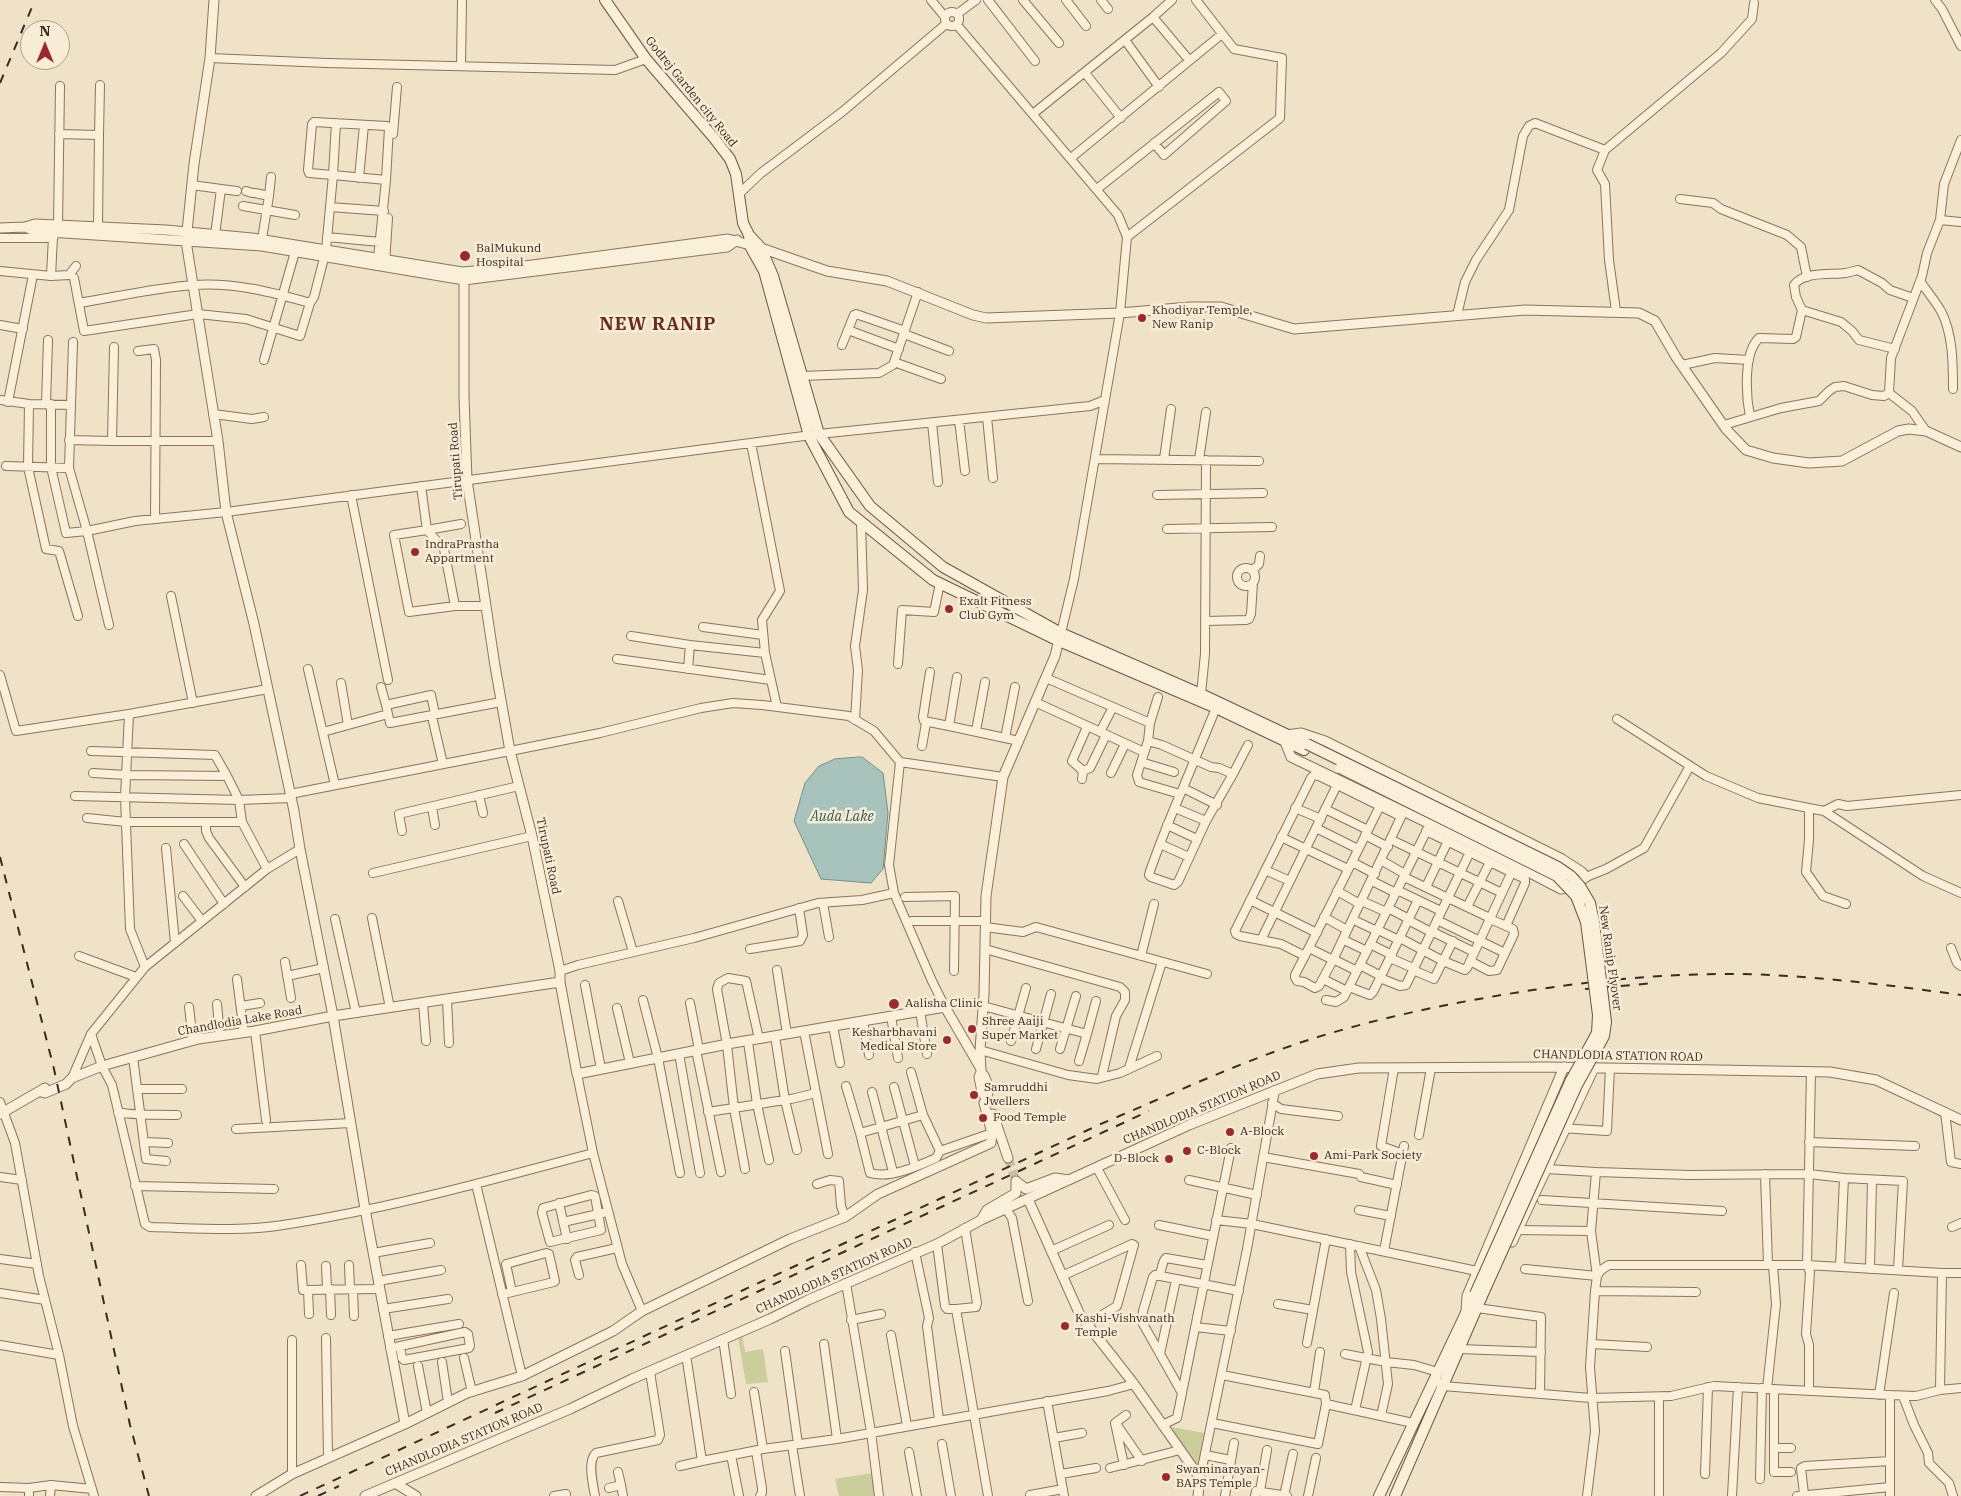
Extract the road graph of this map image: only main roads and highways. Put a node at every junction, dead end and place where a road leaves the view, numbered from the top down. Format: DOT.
graph roads {
  1 [pos="605,0"];
  2 [pos="749,235"];
  3 [pos="1060,637"];
  4 [pos="1286,738"];
  5 [pos="1479,1295"];
  6 [pos="1379,1496"];
  7 [pos="1395,1496"];
  1 -- 2 [label="main road, Godrej Garden city Road"];
  2 -- 3 [label="main road"];
  2 -- 3 [label="main road"];
  3 -- 4 [label="main road"];
  3 -- 4 [label="main road"];
  4 -- 5 [label="main road, New Ranip Flyover, bridge"];
  5 -- 6 [label="main road, New Ranip Flyover"];
  5 -- 7 [label="main road, New Ranip Flyover"];
}
